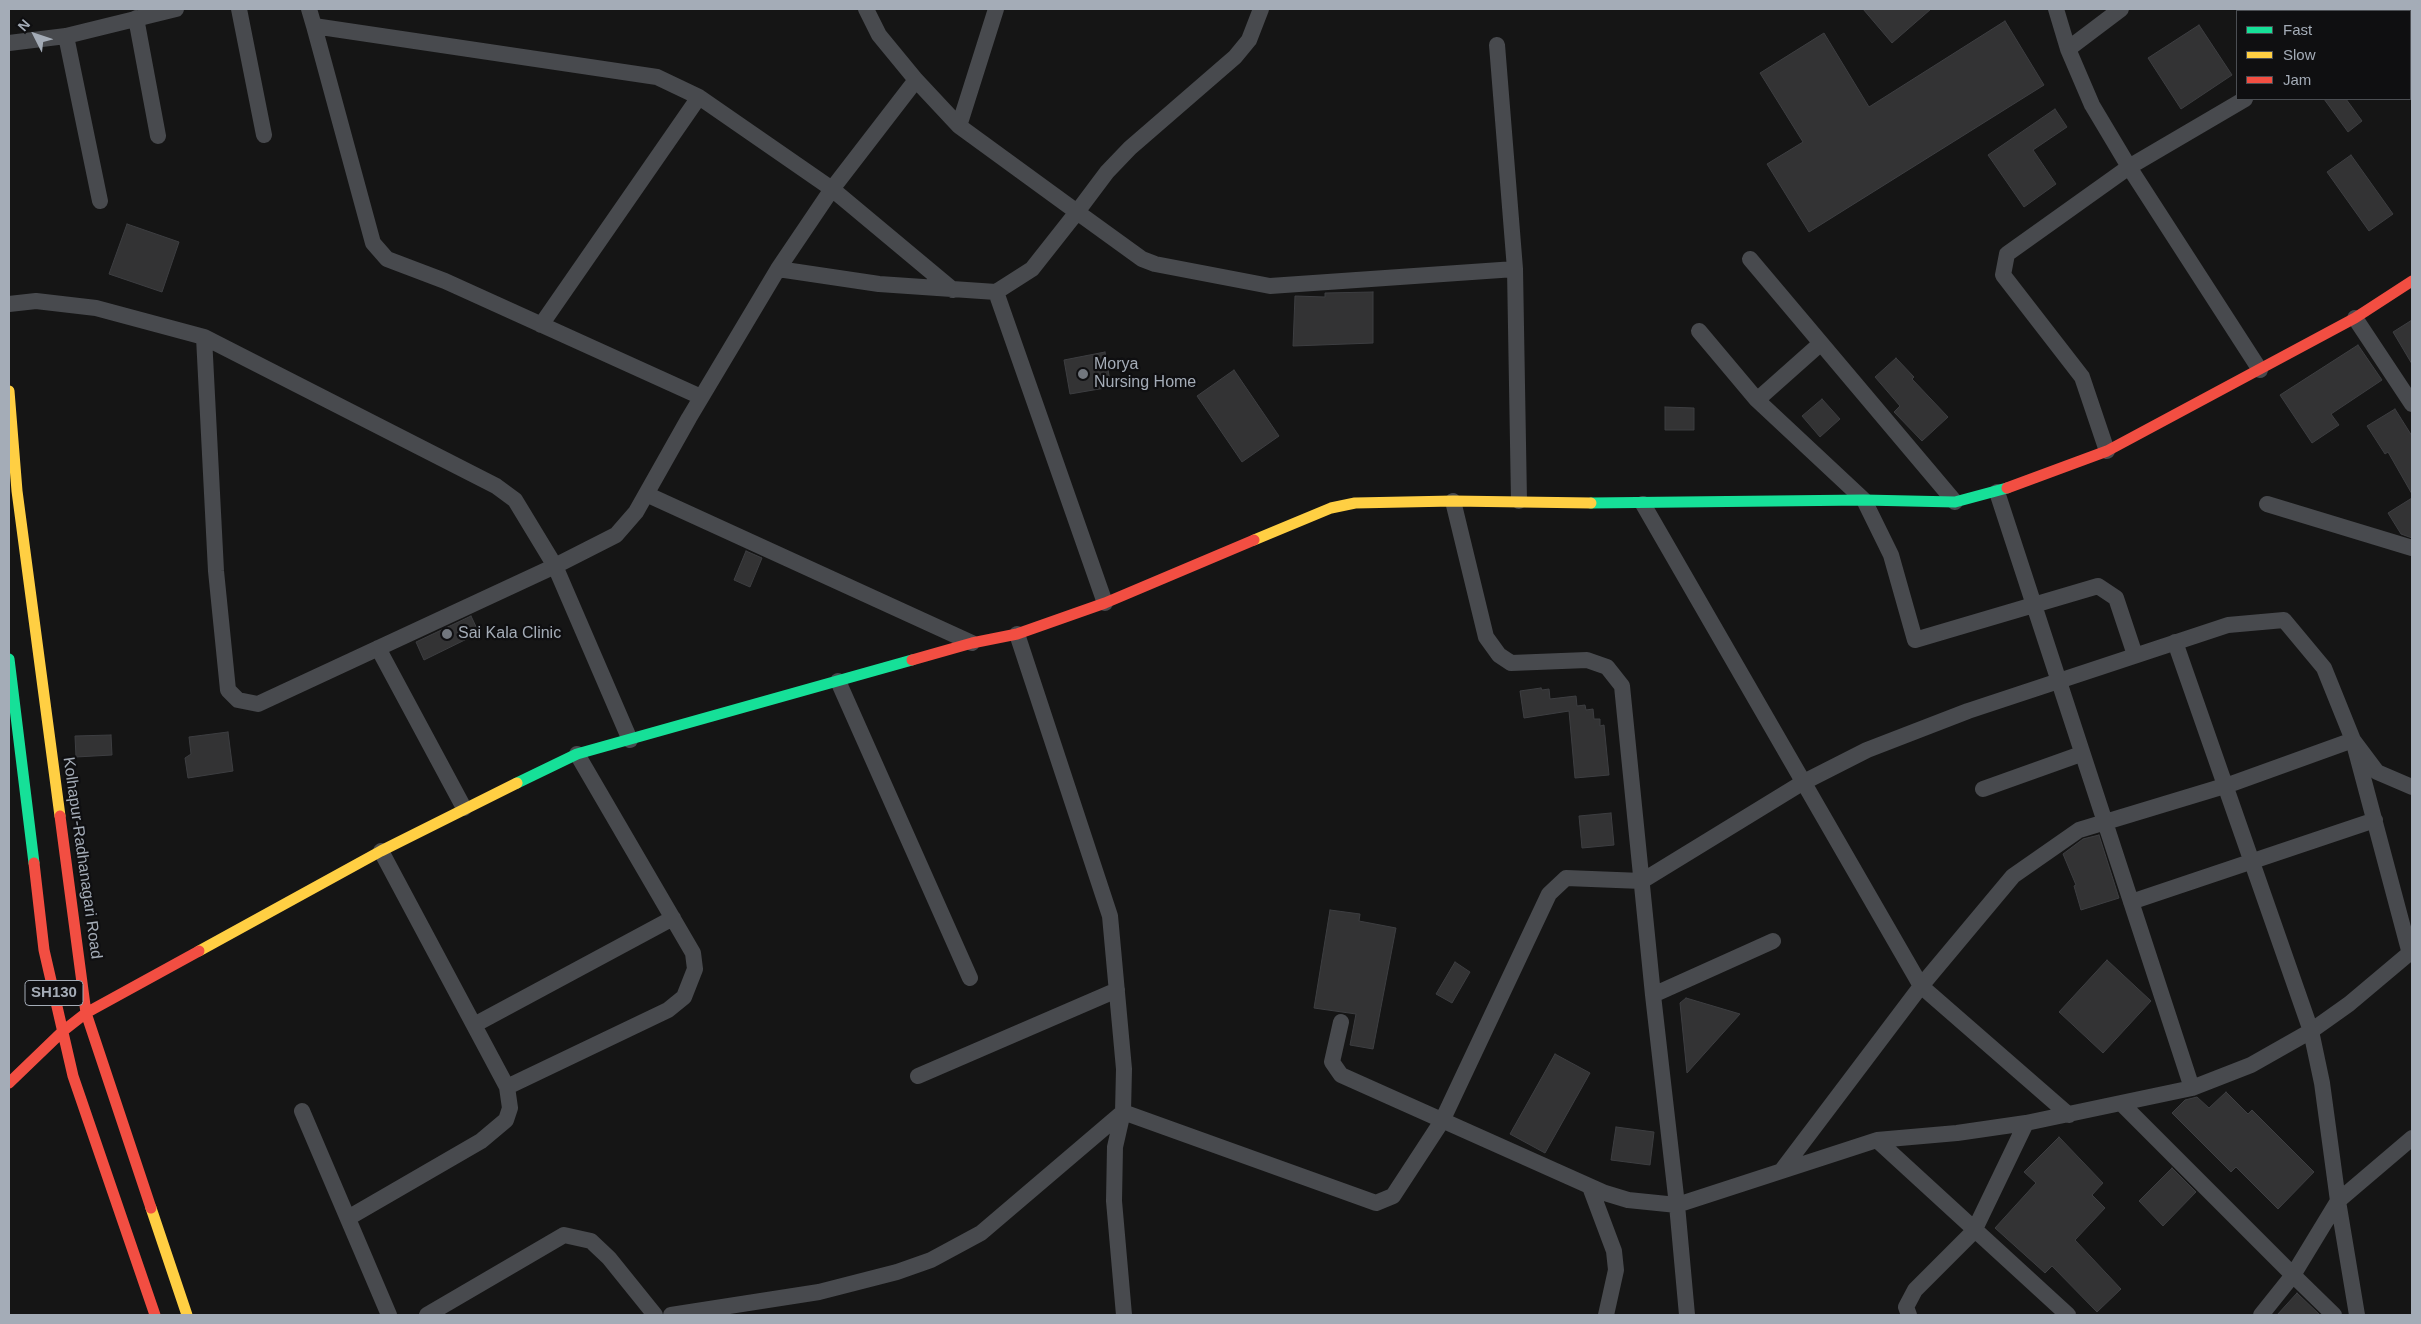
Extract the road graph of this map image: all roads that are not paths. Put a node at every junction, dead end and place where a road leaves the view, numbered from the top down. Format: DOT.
graph roads {
  1 [pos="176,9"];
  2 [pos="240,9"];
  3 [pos="309,9"];
  4 [pos="866,9"];
  5 [pos="996,9"];
  6 [pos="1261,9"];
  7 [pos="2056,9"];
  8 [pos="2121,9"];
  9 [pos="136,18"];
  10 [pos="314,26"];
  11 [pos="66,36"];
  12 [pos="9,43"];
  13 [pos="1497,45"];
  14 [pos="2068,48"];
  15 [pos="916,80"];
  16 [pos="699,97"];
  17 [pos="2243,100"];
  18 [pos="959,126"];
  19 [pos="264,135"];
  20 [pos="158,136"];
  21 [pos="2130,168"];
  22 [pos="832,189"];
  23 [pos="100,201"];
  24 [pos="1077,212"];
  25 [pos="1750,259"];
  26 [pos="1515,269"];
  27 [pos="778,270"];
  28 [pos="2412,281"];
  29 [pos="953,290"];
  30 [pos="996,292"];
  31 [pos="9,304"];
  32 [pos="2355,318"];
  33 [pos="542,325"];
  34 [pos="1699,331"];
  35 [pos="204,337"];
  36 [pos="1820,344"];
  37 [pos="2260,370"];
  38 [pos="9,392"];
  39 [pos="701,397"];
  40 [pos="1757,400"];
  41 [pos="2412,404"];
  42 [pos="2107,451"];
  43 [pos="17,491"];
  44 [pos="1997,492"];
  45 [pos="646,494"];
  46 [pos="1864,500"];
  47 [pos="1453,501"];
  48 [pos="1519,501"];
  49 [pos="1955,502"];
  50 [pos="1643,504"];
  51 [pos="2267,504"];
  52 [pos="9,507"];
  53 [pos="2412,548"];
  54 [pos="554,566"];
  55 [pos="1105,603"];
  56 [pos="2032,606"];
  57 [pos="1017,634"];
  58 [pos="2175,642"];
  59 [pos="972,643"];
  60 [pos="378,648"];
  61 [pos="2135,655"];
  62 [pos="9,659"];
  63 [pos="838,681"];
  64 [pos="2057,681"];
  65 [pos="630,740"];
  66 [pos="2353,740"];
  67 [pos="577,754"];
  68 [pos="2082,754"];
  69 [pos="1802,783"];
  70 [pos="2225,786"];
  71 [pos="2412,787"];
  72 [pos="1983,789"];
  73 [pos="464,808"];
  74 [pos="2374,820"];
  75 [pos="2104,822"];
  76 [pos="381,851"];
  77 [pos="2252,861"];
  78 [pos="1642,881"];
  79 [pos="2131,902"];
  80 [pos="673,918"];
  81 [pos="1773,941"];
  82 [pos="2411,952"];
  83 [pos="970,978"];
  84 [pos="1921,986"];
  85 [pos="1117,990"];
  86 [pos="1653,995"];
  87 [pos="86,1013"];
  88 [pos="1340,1022"];
  89 [pos="474,1025"];
  90 [pos="63,1031"];
  91 [pos="2311,1031"];
  92 [pos="918,1076"];
  93 [pos="9,1084"];
  94 [pos="507,1087"];
  95 [pos="2192,1088"];
  96 [pos="2122,1104"];
  97 [pos="302,1110"];
  98 [pos="1123,1112"];
  99 [pos="2069,1115"];
  100 [pos="1442,1121"];
  101 [pos="2026,1124"];
  102 [pos="2412,1138"];
  103 [pos="1876,1140"];
  104 [pos="1782,1170"];
  105 [pos="1590,1187"];
  106 [pos="2338,1201"];
  107 [pos="1677,1205"];
  108 [pos="348,1218"];
  109 [pos="1974,1231"];
  110 [pos="2293,1275"];
  111 [pos="155,1315"];
  112 [pos="187,1315"];
  113 [pos="389,1315"];
  114 [pos="427,1315"];
  115 [pos="655,1315"];
  116 [pos="671,1315"];
  117 [pos="1124,1315"];
  118 [pos="1606,1315"];
  119 [pos="1686,1315"];
  120 [pos="1909,1315"];
  121 [pos="2068,1315"];
  122 [pos="2261,1315"];
  123 [pos="2334,1315"];
  124 [pos="2357,1315"];
  1 -- 9 [label="street"];
  2 -- 19 [label="street"];
  3 -- 10 [label="street"];
  4 -- 15 [label="street"];
  5 -- 18 [label="street"];
  6 -- 24 [label="street"];
  7 -- 14 [label="street"];
  8 -- 14 [label="street"];
  9 -- 11 [label="street"];
  9 -- 20 [label="street"];
  10 -- 16 [label="street"];
  10 -- 33 [label="street"];
  11 -- 12 [label="street"];
  11 -- 23 [label="street"];
  13 -- 26 [label="street"];
  14 -- 21 [label="street"];
  15 -- 18 [label="street"];
  15 -- 22 [label="street"];
  16 -- 22 [label="street"];
  16 -- 33 [label="street"];
  17 -- 21 [label="street"];
  18 -- 24 [label="street"];
  21 -- 37 [label="street"];
  21 -- 42 [label="street"];
  22 -- 27 [label="street"];
  22 -- 29 [label="street"];
  24 -- 26 [label="street"];
  24 -- 30 [label="street"];
  25 -- 36 [label="street"];
  26 -- 48 [label="street"];
  27 -- 29 [label="street"];
  27 -- 39 [label="street"];
  28 -- 32 [label="main road"];
  29 -- 30 [label="street"];
  30 -- 55 [label="street"];
  31 -- 35 [label="street"];
  32 -- 37 [label="main road"];
  32 -- 41 [label="street"];
  33 -- 39 [label="street"];
  34 -- 40 [label="street"];
  35 -- 54 [label="street"];
  35 -- 60 [label="street"];
  36 -- 40 [label="street"];
  36 -- 49 [label="street"];
  37 -- 42 [label="main road"];
  38 -- 43 [label="main road, Kolhapur-Radhanagari Road"];
  39 -- 45 [label="street"];
  40 -- 46 [label="street"];
  42 -- 44 [label="main road"];
  43 -- 52 [label="street"];
  43 -- 87 [label="main road, Kolhapur-Radhanagari Road"];
  44 -- 49 [label="main road"];
  44 -- 56 [label="street"];
  45 -- 54 [label="street"];
  45 -- 59 [label="street"];
  46 -- 49 [label="main road"];
  46 -- 50 [label="main road"];
  46 -- 56 [label="street"];
  47 -- 48 [label="main road"];
  47 -- 55 [label="main road"];
  47 -- 78 [label="street"];
  48 -- 50 [label="main road"];
  50 -- 69 [label="street"];
  51 -- 53 [label="street"];
  54 -- 60 [label="street"];
  54 -- 65 [label="street"];
  55 -- 57 [label="main road"];
  56 -- 61 [label="street"];
  56 -- 64 [label="street"];
  57 -- 59 [label="main road"];
  57 -- 85 [label="street"];
  58 -- 61 [label="street"];
  58 -- 66 [label="street"];
  58 -- 70 [label="street"];
  59 -- 63 [label="main road"];
  60 -- 73 [label="street"];
  61 -- 64 [label="street"];
  62 -- 90 [label="main road, SH130"];
  63 -- 65 [label="main road"];
  63 -- 83 [label="street"];
  64 -- 68 [label="street"];
  64 -- 69 [label="street"];
  65 -- 67 [label="main road"];
  66 -- 70 [label="street"];
  66 -- 71 [label="street"];
  66 -- 74 [label="street"];
  67 -- 73 [label="main road"];
  67 -- 80 [label="street"];
  68 -- 72 [label="street"];
  68 -- 75 [label="street"];
  69 -- 78 [label="street"];
  69 -- 84 [label="street"];
  70 -- 75 [label="street"];
  70 -- 77 [label="street"];
  73 -- 76 [label="main road"];
  74 -- 77 [label="street"];
  74 -- 82 [label="street"];
  75 -- 79 [label="street"];
  75 -- 84 [label="street"];
  76 -- 87 [label="main road"];
  76 -- 89 [label="street"];
  77 -- 79 [label="street"];
  77 -- 91 [label="street"];
  78 -- 86 [label="street"];
  78 -- 100 [label="street"];
  79 -- 95 [label="street"];
  80 -- 89 [label="street"];
  80 -- 94 [label="street"];
  81 -- 86 [label="street"];
  82 -- 91 [label="street"];
  84 -- 99 [label="street"];
  84 -- 104 [label="street"];
  85 -- 92 [label="street"];
  85 -- 98 [label="street"];
  86 -- 107 [label="street"];
  87 -- 90 [label="main road"];
  87 -- 112 [label="main road, Kolhapur-Radhanagari Road"];
  88 -- 100 [label="street"];
  89 -- 94 [label="street"];
  90 -- 93 [label="main road"];
  90 -- 111 [label="main road, SH130"];
  91 -- 95 [label="street"];
  91 -- 106 [label="street"];
  94 -- 108 [label="street"];
  95 -- 96 [label="street"];
  96 -- 99 [label="street"];
  96 -- 110 [label="street"];
  97 -- 108 [label="street"];
  98 -- 100 [label="street"];
  98 -- 116 [label="street"];
  98 -- 117 [label="street"];
  99 -- 101 [label="street"];
  100 -- 105 [label="street"];
  101 -- 103 [label="street"];
  101 -- 109 [label="street"];
  102 -- 106 [label="street"];
  103 -- 104 [label="street"];
  103 -- 109 [label="street"];
  104 -- 107 [label="street"];
  105 -- 107 [label="street"];
  105 -- 118 [label="street"];
  106 -- 110 [label="street"];
  106 -- 124 [label="street"];
  107 -- 119 [label="street"];
  108 -- 113 [label="street"];
  109 -- 120 [label="street"];
  109 -- 121 [label="street"];
  110 -- 122 [label="street"];
  110 -- 123 [label="street"];
  114 -- 115 [label="street"];
}
